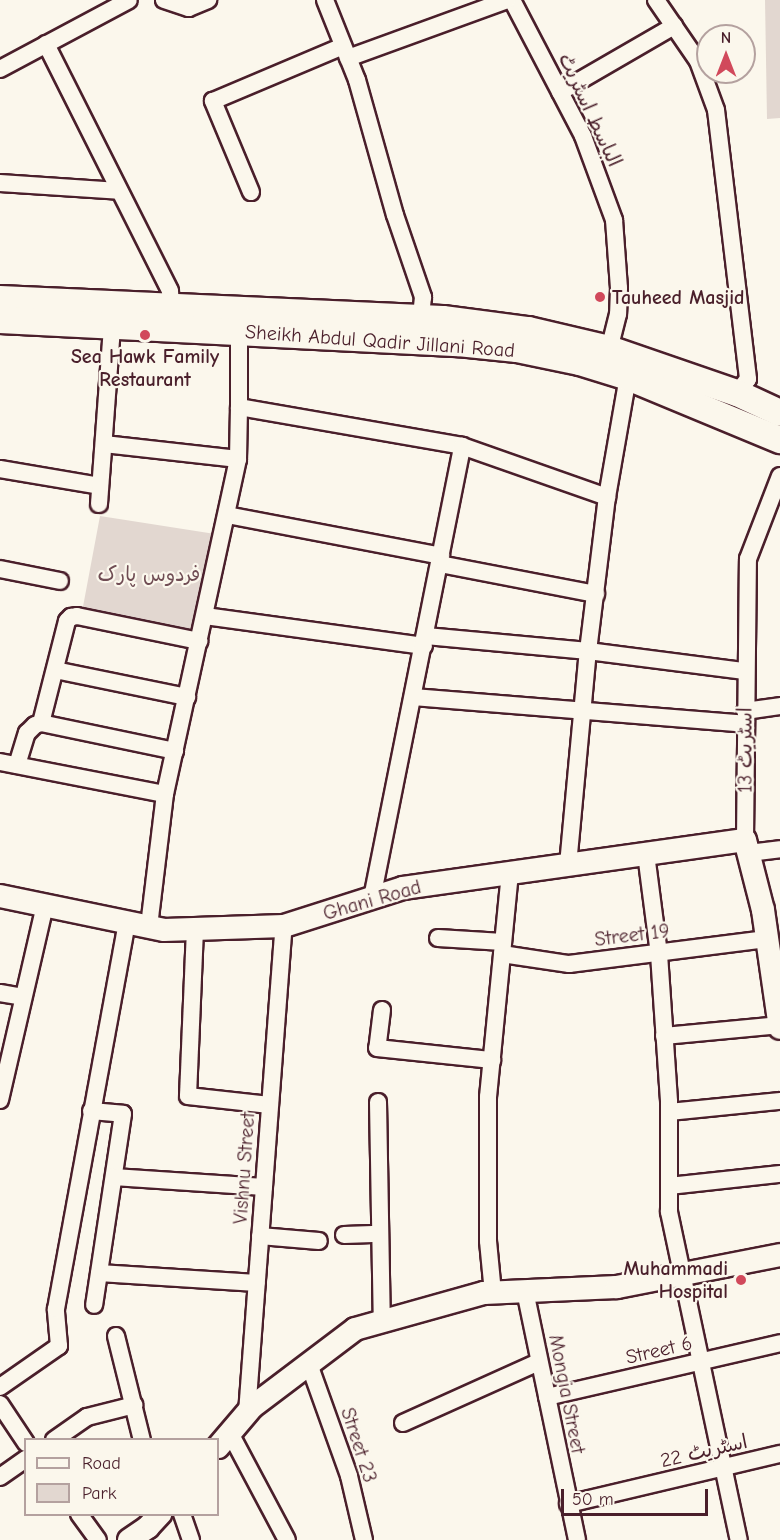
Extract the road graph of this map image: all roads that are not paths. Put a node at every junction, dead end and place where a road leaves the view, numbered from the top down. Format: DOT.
graph roads {
  1 [pos="129,0"];
  2 [pos="164,0"];
  3 [pos="208,0"];
  4 [pos="325,0"];
  5 [pos="507,0"];
  6 [pos="512,0"];
  7 [pos="656,0"];
  8 [pos="674,26"];
  9 [pos="46,44"];
  10 [pos="346,52"];
  11 [pos="0,69"];
  12 [pos="560,92"];
  13 [pos="0,183"];
  14 [pos="119,191"];
  15 [pos="251,192"];
  16 [pos="0,298"];
  17 [pos="171,306"];
  18 [pos="421,317"];
  19 [pos="0,320"];
  20 [pos="112,326"];
  21 [pos="239,332"];
  22 [pos="609,349"];
  23 [pos="628,377"];
  24 [pos="737,393"];
  25 [pos="239,407"];
  26 [pos="780,413"];
  27 [pos="780,440"];
  28 [pos="104,444"];
  29 [pos="462,446"];
  30 [pos="238,459"];
  31 [pos="0,469"];
  32 [pos="780,476"];
  33 [pos="100,486"];
  34 [pos="607,497"];
  35 [pos="99,504"];
  36 [pos="227,515"];
  37 [pos="441,560"];
  38 [pos="0,569"];
  39 [pos="60,581"];
  40 [pos="596,594"];
  41 [pos="205,616"];
  42 [pos="199,641"];
  43 [pos="425,641"];
  44 [pos="588,651"];
  45 [pos="55,670"];
  46 [pos="745,671"];
  47 [pos="187,697"];
  48 [pos="413,697"];
  49 [pos="780,706"];
  50 [pos="580,712"];
  51 [pos="745,718"];
  52 [pos="41,723"];
  53 [pos="175,751"];
  54 [pos="0,762"];
  55 [pos="18,765"];
  56 [pos="165,794"];
  57 [pos="747,847"];
  58 [pos="780,849"];
  59 [pos="646,854"];
  60 [pos="568,865"];
  61 [pos="510,873"];
  62 [pos="0,896"];
  63 [pos="372,898"];
  64 [pos="45,905"];
  65 [pos="127,922"];
  66 [pos="284,926"];
  67 [pos="149,927"];
  68 [pos="195,929"];
  69 [pos="438,938"];
  70 [pos="768,939"];
  71 [pos="503,948"];
  72 [pos="659,954"];
  73 [pos="0,993"];
  74 [pos="22,997"];
  75 [pos="382,1010"];
  76 [pos="780,1026"];
  77 [pos="664,1036"];
  78 [pos="492,1060"];
  79 [pos="4,1061"];
  80 [pos="0,1100"];
  81 [pos="780,1101"];
  82 [pos="378,1102"];
  83 [pos="270,1105"];
  84 [pos="91,1111"];
  85 [pos="669,1112"];
  86 [pos="780,1174"];
  87 [pos="114,1178"];
  88 [pos="669,1186"];
  89 [pos="264,1187"];
  90 [pos="380,1234"];
  91 [pos="344,1235"];
  92 [pos="260,1236"];
  93 [pos="319,1241"];
  94 [pos="780,1256"];
  95 [pos="99,1274"];
  96 [pos="681,1275"];
  97 [pos="257,1283"];
  98 [pos="525,1291"];
  99 [pos="493,1293"];
  100 [pos="94,1305"];
  101 [pos="382,1322"];
  102 [pos="116,1336"];
  103 [pos="780,1343"];
  104 [pos="539,1362"];
  105 [pos="700,1363"];
  106 [pos="309,1364"];
  107 [pos="0,1387"];
  108 [pos="547,1397"];
  109 [pos="0,1404"];
  110 [pos="134,1405"];
  111 [pos="247,1413"];
  112 [pos="403,1424"];
  113 [pos="57,1438"];
  114 [pos="142,1438"];
  115 [pos="24,1440"];
  116 [pos="224,1440"];
  117 [pos="780,1455"];
  118 [pos="24,1460"];
  119 [pos="724,1468"];
  120 [pos="0,1477"];
  121 [pos="568,1504"];
  122 [pos="79,1516"];
  123 [pos="158,1516"];
  124 [pos="182,1516"];
  125 [pos="98,1540"];
  126 [pos="129,1540"];
  127 [pos="191,1540"];
  128 [pos="287,1540"];
  129 [pos="364,1540"];
  130 [pos="577,1540"];
  131 [pos="739,1540"];
  1 -- 9 [label="street"];
  2 -- 3 [label="street"];
  4 -- 10 [label="street"];
  5 -- 10 [label="street"];
  6 -- 12 [label="street, الباسط اسٹریٹ"];
  7 -- 8 [label="street"];
  8 -- 12 [label="street"];
  8 -- 24 [label="street"];
  9 -- 11 [label="street"];
  9 -- 14 [label="street"];
  10 -- 15 [label="street"];
  10 -- 18 [label="street"];
  12 -- 22 [label="street, الباسط اسٹریٹ"];
  13 -- 14 [label="street"];
  14 -- 17 [label="street"];
  16 -- 17 [label="main road, Sheikh Abdul Qadir Jillani Road"];
  17 -- 18 [label="main road, Sheikh Abdul Qadir Jillani Road"];
  18 -- 22 [label="main road, Sheikh Abdul Qadir Jillani Road"];
  19 -- 20 [label="main road, Sheikh Abdul Qadir Jillani Road"];
  20 -- 21 [label="main road, Sheikh Abdul Qadir Jillani Road"];
  20 -- 28 [label="street"];
  21 -- 23 [label="main road, Sheikh Abdul Qadir Jillani Road"];
  21 -- 25 [label="street"];
  22 -- 24 [label="main road, Sheikh Abdul Qadir Jillani Road"];
  23 -- 27 [label="main road, Sheikh Abdul Qadir Jillani Road"];
  23 -- 34 [label="street"];
  24 -- 26 [label="main road, Sheikh Abdul Qadir Jillani Road"];
  25 -- 29 [label="street"];
  25 -- 30 [label="street"];
  28 -- 30 [label="street"];
  28 -- 33 [label="street"];
  29 -- 34 [label="street"];
  29 -- 37 [label="street"];
  30 -- 36 [label="street"];
  31 -- 33 [label="street"];
  32 -- 46 [label="street, اسٹریٹ 13"];
  33 -- 35 [label="street"];
  34 -- 40 [label="street"];
  36 -- 37 [label="street"];
  36 -- 41 [label="street"];
  37 -- 40 [label="street"];
  37 -- 43 [label="street"];
  38 -- 39 [label="street"];
  40 -- 44 [label="street"];
  41 -- 42 [label="street"];
  41 -- 43 [label="street"];
  42 -- 45 [label="street"];
  42 -- 47 [label="street"];
  43 -- 44 [label="street"];
  43 -- 48 [label="street"];
  44 -- 46 [label="street"];
  44 -- 50 [label="street"];
  45 -- 47 [label="street"];
  45 -- 52 [label="street"];
  46 -- 51 [label="street, اسٹریٹ 13"];
  47 -- 53 [label="street"];
  48 -- 50 [label="street"];
  48 -- 63 [label="street"];
  49 -- 51 [label="street"];
  50 -- 51 [label="street"];
  50 -- 60 [label="street"];
  51 -- 57 [label="street, اسٹریٹ 13"];
  52 -- 53 [label="street"];
  52 -- 55 [label="street"];
  53 -- 56 [label="street"];
  54 -- 55 [label="street"];
  55 -- 56 [label="street"];
  56 -- 67 [label="street"];
  57 -- 58 [label="street"];
  57 -- 59 [label="street, Ghani Road"];
  57 -- 70 [label="street, اسٹریٹ 13"];
  59 -- 60 [label="street, Ghani Road"];
  59 -- 72 [label="street"];
  60 -- 61 [label="street, Ghani Road"];
  61 -- 63 [label="street, Ghani Road"];
  61 -- 71 [label="street"];
  62 -- 64 [label="street, Ghani Road"];
  63 -- 66 [label="street, Ghani Road"];
  64 -- 65 [label="street, Ghani Road"];
  64 -- 74 [label="street"];
  65 -- 67 [label="street, Ghani Road"];
  65 -- 84 [label="street"];
  66 -- 68 [label="street, Ghani Road"];
  66 -- 83 [label="street, Vishnu Street"];
  67 -- 68 [label="street, Ghani Road"];
  68 -- 83 [label="street"];
  69 -- 71 [label="street, Street 19"];
  70 -- 72 [label="street, Street 19"];
  70 -- 76 [label="street, اسٹریٹ 13"];
  71 -- 72 [label="street, Street 19"];
  71 -- 78 [label="street"];
  72 -- 77 [label="street"];
  73 -- 74 [label="street"];
  74 -- 79 [label="street"];
  75 -- 78 [label="street"];
  76 -- 77 [label="street"];
  77 -- 85 [label="street"];
  78 -- 99 [label="street"];
  79 -- 80 [label="street"];
  81 -- 85 [label="street"];
  82 -- 90 [label="street"];
  83 -- 89 [label="street, Vishnu Street"];
  84 -- 87 [label="street"];
  84 -- 107 [label="street"];
  85 -- 88 [label="street"];
  86 -- 88 [label="street"];
  87 -- 89 [label="street"];
  87 -- 95 [label="street"];
  88 -- 96 [label="street"];
  89 -- 92 [label="street, Vishnu Street"];
  90 -- 91 [label="street"];
  90 -- 101 [label="street"];
  92 -- 93 [label="street"];
  92 -- 97 [label="street, Vishnu Street"];
  94 -- 96 [label="street"];
  95 -- 97 [label="street"];
  95 -- 100 [label="street"];
  96 -- 98 [label="street"];
  96 -- 105 [label="street"];
  97 -- 111 [label="street, Vishnu Street"];
  98 -- 99 [label="street"];
  98 -- 104 [label="street, Mongia Street"];
  99 -- 101 [label="street"];
  101 -- 106 [label="street"];
  102 -- 110 [label="street"];
  103 -- 105 [label="street, Street 6"];
  104 -- 108 [label="street, Mongia Street"];
  104 -- 112 [label="street"];
  105 -- 108 [label="street, Street 6"];
  105 -- 119 [label="street"];
  106 -- 111 [label="street"];
  106 -- 129 [label="street, Street 23"];
  108 -- 121 [label="street, Mongia Street"];
  109 -- 115 [label="street"];
  110 -- 113 [label="street"];
  110 -- 114 [label="street"];
  111 -- 116 [label="street"];
  116 -- 128 [label="street"];
  117 -- 119 [label="street, اسٹریٹ 22"];
  118 -- 120 [label="street"];
  119 -- 121 [label="street, اسٹریٹ 22"];
  119 -- 131 [label="street"];
  121 -- 130 [label="street, Mongia Street"];
  122 -- 125 [label="street"];
  123 -- 126 [label="street"];
  124 -- 127 [label="street"];
}
